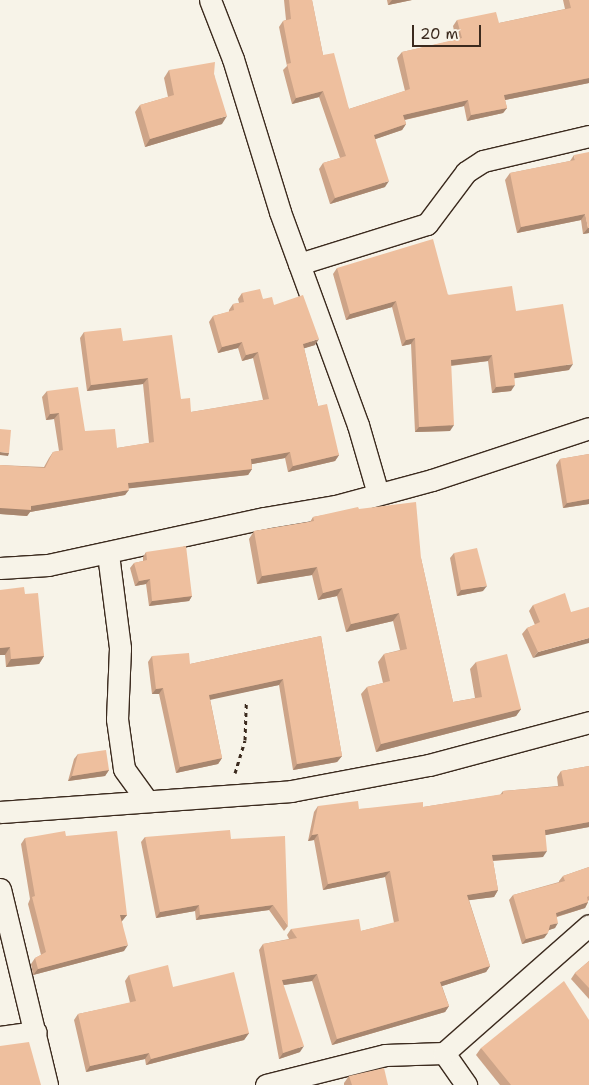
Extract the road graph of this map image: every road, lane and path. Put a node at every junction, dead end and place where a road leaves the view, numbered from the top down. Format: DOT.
graph roads {
  1 [pos="210,0"];
  2 [pos="589,136"];
  3 [pos="299,264"];
  4 [pos="589,428"];
  5 [pos="378,494"];
  6 [pos="108,554"];
  7 [pos="0,568"];
  8 [pos="246,703"];
  9 [pos="589,722"];
  10 [pos="232,778"];
  11 [pos="147,800"];
  12 [pos="0,812"];
  13 [pos="0,889"];
  14 [pos="589,925"];
  15 [pos="36,1032"];
  16 [pos="0,1037"];
  17 [pos="444,1053"];
  18 [pos="47,1085"];
  19 [pos="266,1085"];
  20 [pos="466,1085"];
  1 -- 3 [label="street"];
  2 -- 3 [label="street"];
  3 -- 5 [label="street"];
  4 -- 5 [label="street"];
  5 -- 6 [label="street"];
  6 -- 7 [label="street"];
  6 -- 11 [label="street"];
  8 -- 10 [label="path"];
  9 -- 11 [label="street"];
  11 -- 12 [label="street"];
  13 -- 15 [label="street"];
  14 -- 17 [label="street"];
  15 -- 16 [label="street"];
  15 -- 18 [label="street"];
  17 -- 19 [label="street"];
  17 -- 20 [label="street"];
}
